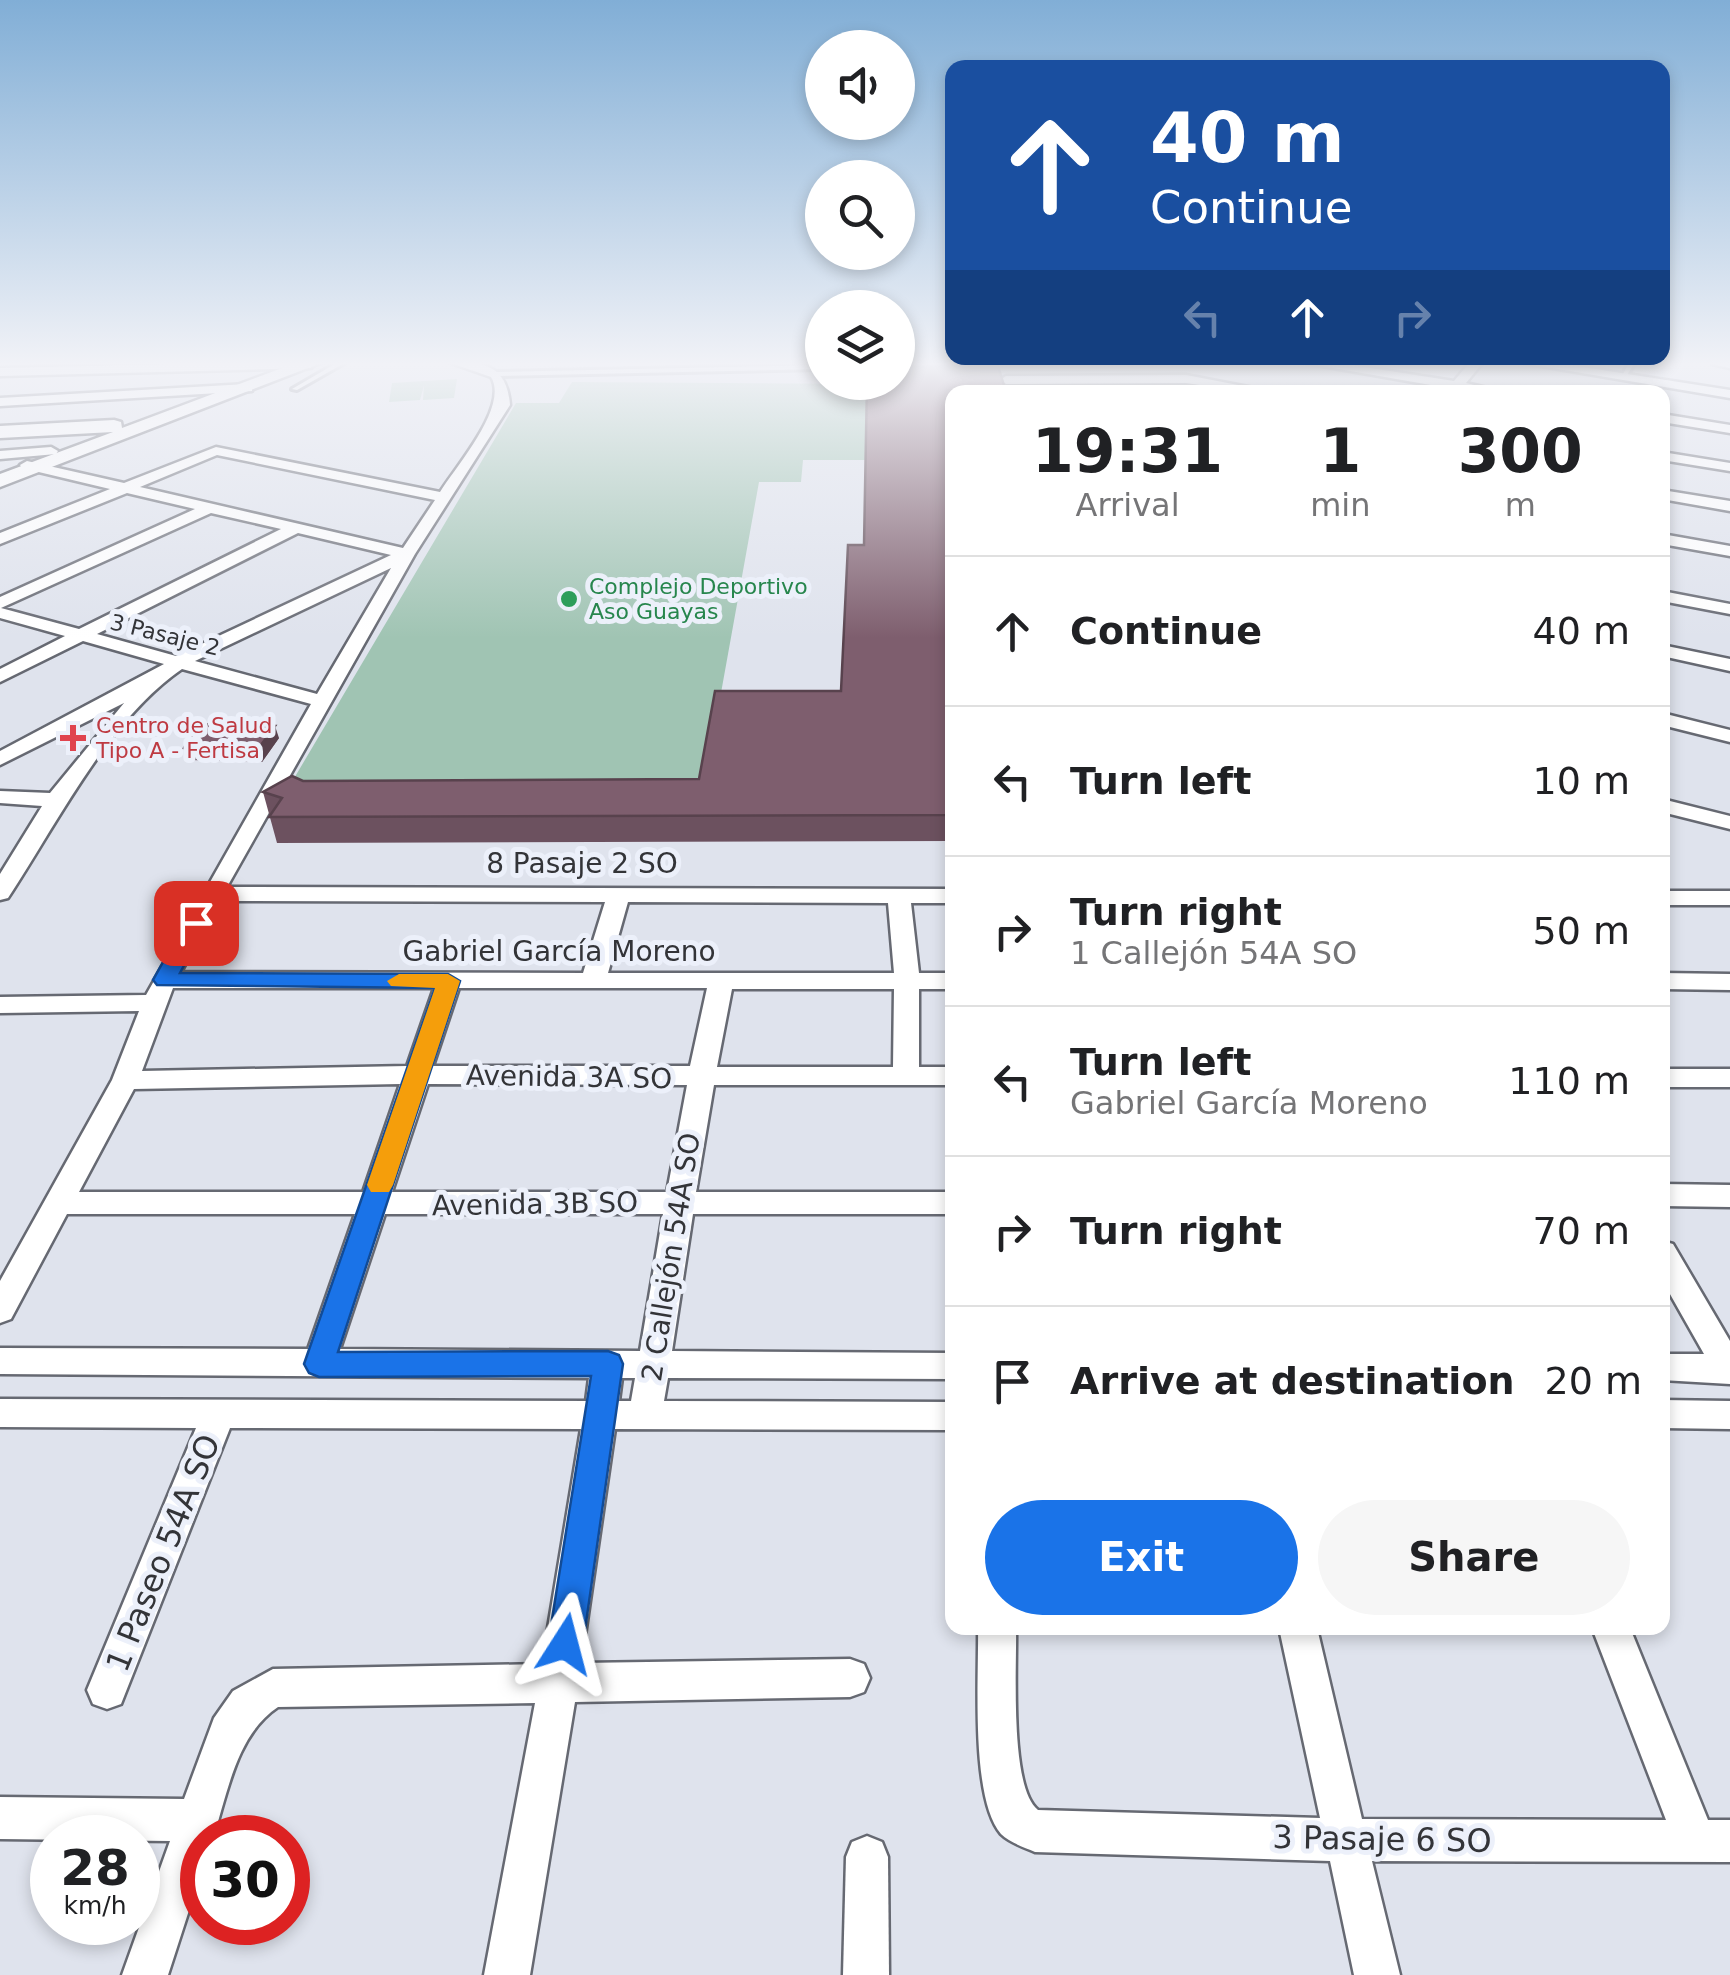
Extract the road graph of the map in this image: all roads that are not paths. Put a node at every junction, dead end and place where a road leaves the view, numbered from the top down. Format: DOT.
graph roads {
  1 [pos="65,453"];
  2 [pos="211,453"];
  3 [pos="227,453"];
  4 [pos="472,453"];
  5 [pos="1670,457"];
  6 [pos="31,466"];
  7 [pos="1730,467"];
  8 [pos="0,478"];
  9 [pos="126,488"];
  10 [pos="1670,495"];
  11 [pos="444,497"];
  12 [pos="1730,506"];
  13 [pos="209,508"];
  14 [pos="296,528"];
  15 [pos="0,539"];
  16 [pos="1670,541"];
  17 [pos="1730,552"];
  18 [pos="406,554"];
  19 [pos="1670,598"];
  20 [pos="0,603"];
  21 [pos="1730,609"];
  22 [pos="0,613"];
  23 [pos="81,637"];
  24 [pos="1670,652"];
  25 [pos="182,660"];
  26 [pos="1730,664"];
  27 [pos="0,676"];
  28 [pos="152,680"];
  29 [pos="320,700"];
  30 [pos="1670,721"];
  31 [pos="1730,736"];
  32 [pos="0,759"];
  33 [pos="0,796"];
  34 [pos="56,800"];
  35 [pos="1670,807"];
  36 [pos="1730,823"];
  37 [pos="0,892"];
  38 [pos="619,893"];
  39 [pos="212,894"];
  40 [pos="899,896"];
  41 [pos="945,896"];
  42 [pos="1670,898"];
  43 [pos="1730,898"];
  44 [pos="448,981"];
  45 [pos="908,981"];
  46 [pos="945,981"];
  47 [pos="593,982"];
  48 [pos="721,982"];
  49 [pos="1670,982"];
  50 [pos="1730,982"];
  51 [pos="160,992"];
  52 [pos="0,1005"];
  53 [pos="420,1074"];
  54 [pos="906,1076"];
  55 [pos="945,1076"];
  56 [pos="700,1078"];
  57 [pos="1670,1078"];
  58 [pos="1730,1078"];
  59 [pos="125,1080"];
  60 [pos="1670,1195"];
  61 [pos="1730,1196"];
  62 [pos="683,1202"];
  63 [pos="945,1202"];
  64 [pos="58,1204"];
  65 [pos="373,1205"];
  66 [pos="1670,1266"];
  67 [pos="0,1310"];
  68 [pos="0,1361"];
  69 [pos="319,1364"];
  70 [pos="608,1364"];
  71 [pos="654,1366"];
  72 [pos="945,1366"];
  73 [pos="1670,1367"];
  74 [pos="1730,1368"];
  75 [pos="0,1413"];
  76 [pos="1670,1414"];
  77 [pos="645,1415"];
  78 [pos="1730,1415"];
  79 [pos="218,1416"];
  80 [pos="945,1416"];
  81 [pos="600,1417"];
  82 [pos="997,1635"];
  83 [pos="1300,1635"];
  84 [pos="1614,1635"];
  85 [pos="850,1678"];
  86 [pos="560,1681"];
  87 [pos="108,1690"];
  88 [pos="200,1815"];
  89 [pos="0,1818"];
  90 [pos="180,1820"];
  91 [pos="1345,1840"];
  92 [pos="1712,1841"];
  93 [pos="867,1857"];
  94 [pos="180,1873"];
  95 [pos="145,1975"];
  96 [pos="507,1975"];
  97 [pos="866,1975"];
  98 [pos="1377,1975"];
  1 -- 6 [label="street"];
  2 -- 9 [label="street"];
  3 -- 11 [label="street"];
  4 -- 11 [label="street"];
  5 -- 7 [label="street"];
  6 -- 8 [label="street"];
  6 -- 9 [label="street"];
  9 -- 13 [label="street"];
  9 -- 15 [label="street"];
  10 -- 12 [label="street"];
  11 -- 18 [label="street"];
  13 -- 14 [label="street"];
  13 -- 20 [label="street"];
  14 -- 18 [label="street"];
  14 -- 23 [label="street"];
  16 -- 17 [label="street"];
  18 -- 25 [label="street"];
  18 -- 29 [label="street"];
  19 -- 21 [label="street"];
  22 -- 23 [label="street, 3 Pasaje 2"];
  23 -- 25 [label="street, 3 Pasaje 2"];
  23 -- 27 [label="street"];
  24 -- 26 [label="street"];
  25 -- 28 [label="street"];
  25 -- 29 [label="street, 3 Pasaje 2"];
  28 -- 32 [label="street"];
  28 -- 34 [label="street"];
  29 -- 39 [label="street"];
  30 -- 31 [label="street"];
  33 -- 34 [label="street"];
  34 -- 37 [label="street"];
  35 -- 36 [label="street"];
  38 -- 39 [label="street, 8 Pasaje 2 SO"];
  38 -- 40 [label="street, 8 Pasaje 2 SO"];
  38 -- 47 [label="street"];
  39 -- 51 [label="street"];
  40 -- 41 [label="street, 8 Pasaje 2 SO"];
  40 -- 45 [label="street"];
  42 -- 43 [label="street"];
  44 -- 47 [label="street, Gabriel García Moreno"];
  44 -- 51 [label="street, Gabriel García Moreno"];
  44 -- 53 [label="street"];
  45 -- 46 [label="street, Gabriel García Moreno"];
  45 -- 48 [label="street, Gabriel García Moreno"];
  45 -- 54 [label="street"];
  47 -- 48 [label="street, Gabriel García Moreno"];
  48 -- 56 [label="street, 2 Callejón 54A SO"];
  49 -- 50 [label="street"];
  51 -- 52 [label="street, Gabriel García Moreno"];
  51 -- 59 [label="street"];
  53 -- 56 [label="street, Avenida 3A SO"];
  53 -- 59 [label="street, Avenida 3A SO"];
  53 -- 65 [label="street"];
  54 -- 55 [label="street, Avenida 3A SO"];
  54 -- 56 [label="street, Avenida 3A SO"];
  56 -- 62 [label="street, 2 Callejón 54A SO"];
  57 -- 58 [label="street"];
  59 -- 64 [label="street"];
  60 -- 61 [label="street"];
  62 -- 63 [label="street, Avenida 3B SO"];
  62 -- 65 [label="street, Avenida 3B SO"];
  62 -- 71 [label="street, 2 Callejón 54A SO"];
  64 -- 65 [label="street, Avenida 3B SO"];
  64 -- 67 [label="street"];
  65 -- 69 [label="street"];
  66 -- 74 [label="street"];
  68 -- 69 [label="street"];
  69 -- 70 [label="street"];
  70 -- 71 [label="street"];
  70 -- 81 [label="street"];
  71 -- 72 [label="street"];
  71 -- 77 [label="street, 2 Callejón 54A SO"];
  73 -- 74 [label="street"];
  75 -- 79 [label="street"];
  76 -- 78 [label="street"];
  77 -- 80 [label="street"];
  77 -- 81 [label="street"];
  79 -- 81 [label="street"];
  79 -- 87 [label="street, 1 Paseo 54A SO"];
  81 -- 86 [label="street"];
  82 -- 91 [label="street, 3 Pasaje 6 SO"];
  83 -- 91 [label="street"];
  84 -- 92 [label="street"];
  85 -- 86 [label="street"];
  86 -- 88 [label="street"];
  86 -- 96 [label="street"];
  89 -- 90 [label="street"];
  91 -- 92 [label="street, 3 Pasaje 6 SO"];
  91 -- 98 [label="street"];
  93 -- 97 [label="street"];
  94 -- 95 [label="street"];
}
